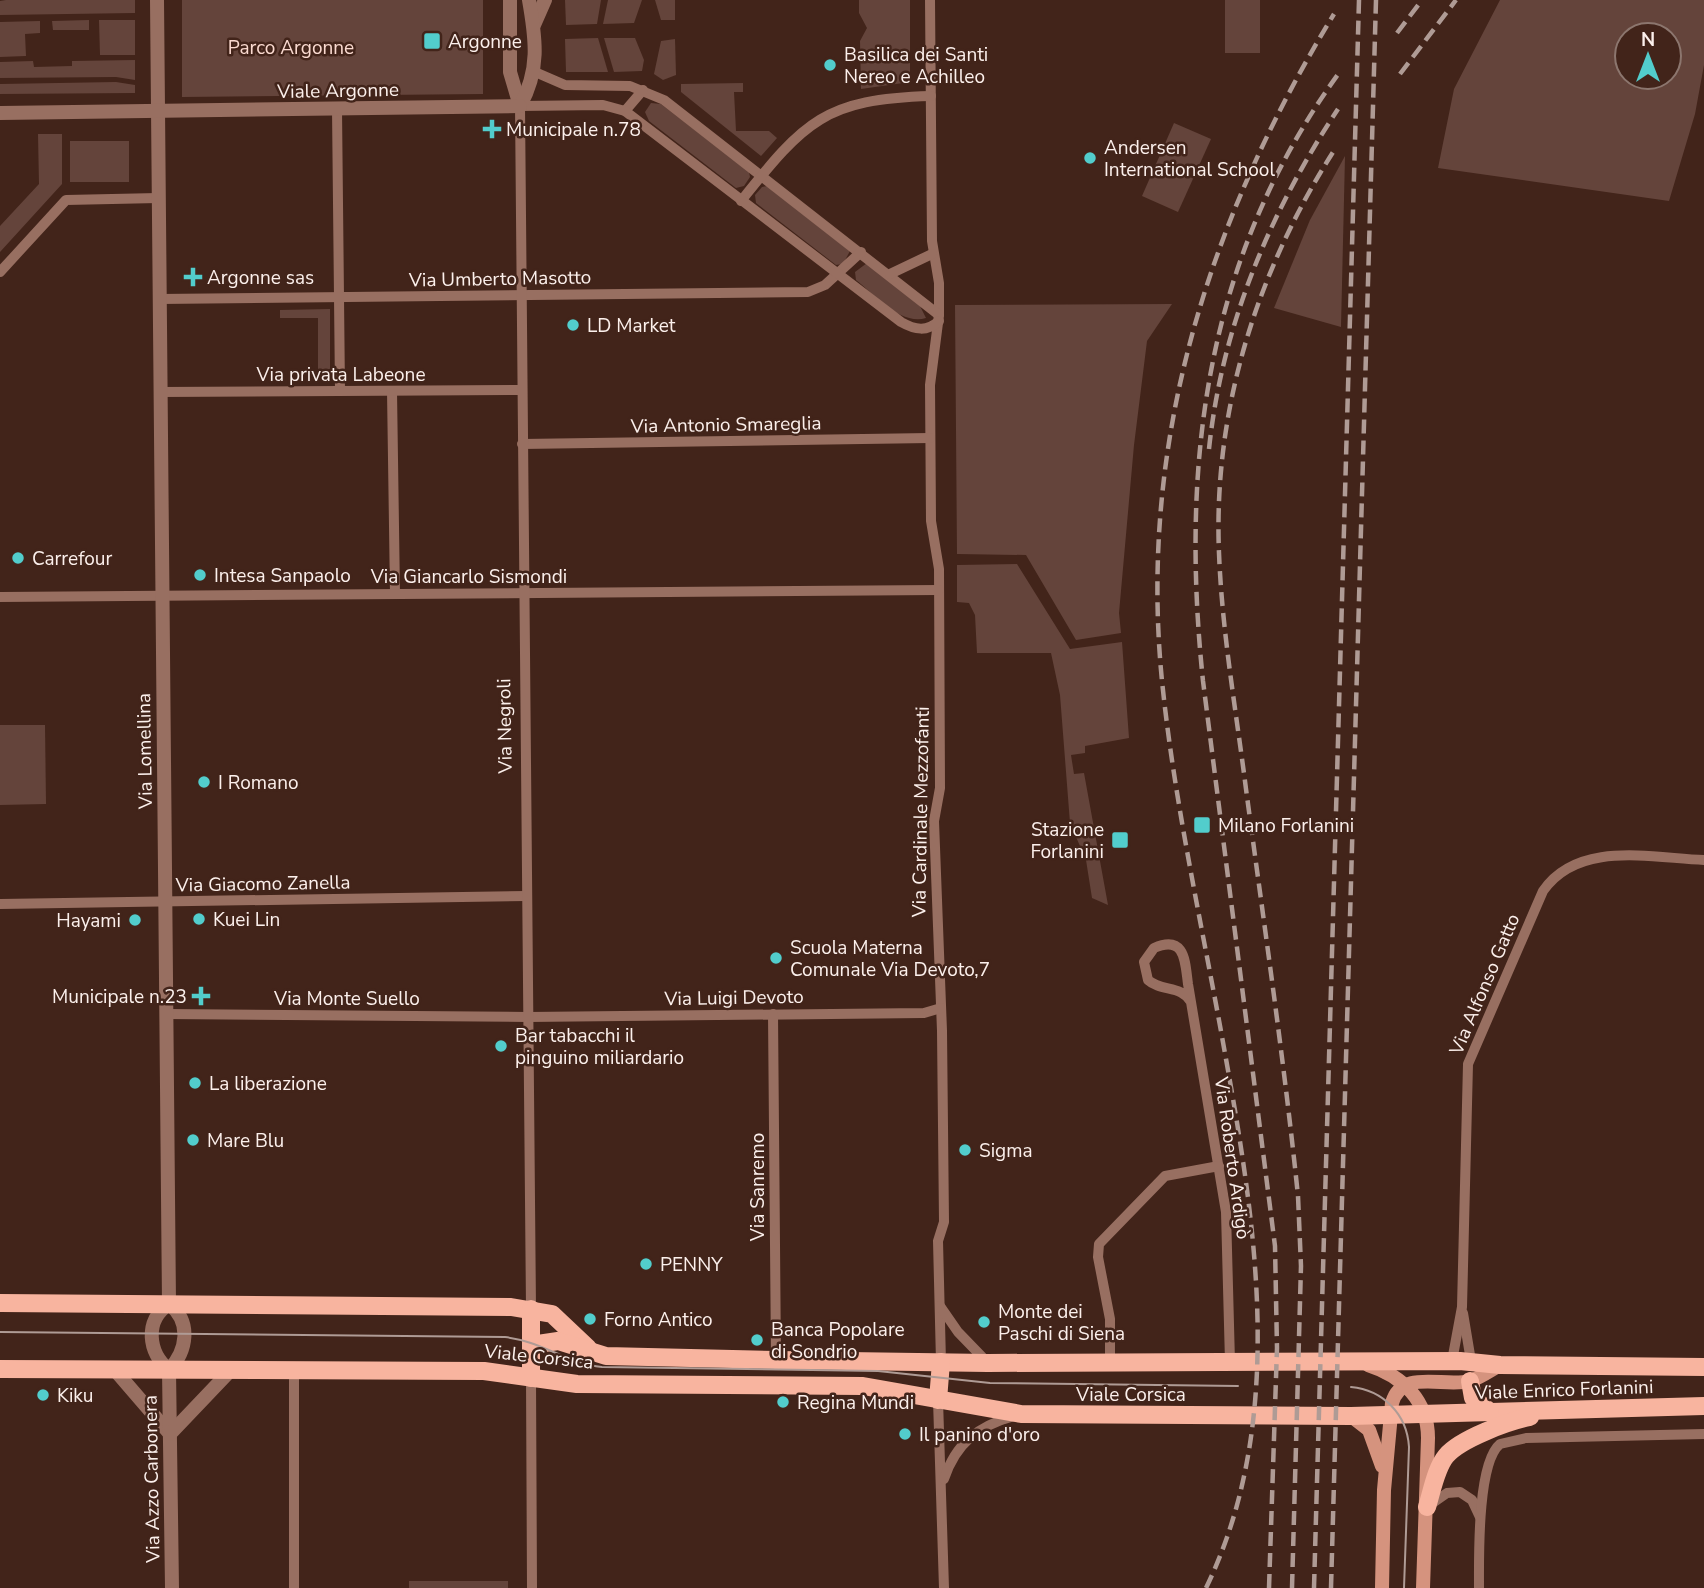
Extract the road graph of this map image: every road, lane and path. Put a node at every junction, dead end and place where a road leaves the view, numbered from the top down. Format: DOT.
graph roads {
  1 [pos="157,0"];
  2 [pos="510,0"];
  3 [pos="529,0"];
  4 [pos="545,0"];
  5 [pos="930,0"];
  6 [pos="534,25"];
  7 [pos="534,72"];
  8 [pos="643,90"];
  9 [pos="931,96"];
  10 [pos="520,106"];
  11 [pos="337,109"];
  12 [pos="157,111"];
  13 [pos="625,111"];
  14 [pos="0,113"];
  15 [pos="762,175"];
  16 [pos="158,198"];
  17 [pos="741,201"];
  18 [pos="861,252"];
  19 [pos="932,254"];
  20 [pos="0,272"];
  21 [pos="836,274"];
  22 [pos="890,274"];
  23 [pos="521,296"];
  24 [pos="339,297"];
  25 [pos="159,299"];
  26 [pos="939,318"];
  27 [pos="522,390"];
  28 [pos="340,391"];
  29 [pos="392,391"];
  30 [pos="160,392"];
  31 [pos="930,438"];
  32 [pos="522,444"];
  33 [pos="939,590"];
  34 [pos="523,593"];
  35 [pos="395,594"];
  36 [pos="162,595"];
  37 [pos="0,597"];
  38 [pos="1704,860"];
  39 [pos="526,896"];
  40 [pos="165,902"];
  41 [pos="0,904"];
  42 [pos="1191,1002"];
  43 [pos="941,1008"];
  44 [pos="166,1014"];
  45 [pos="773,1014"];
  46 [pos="528,1017"];
  47 [pos="1219,1166"];
  48 [pos="0,1303"];
  49 [pos="169,1304"];
  50 [pos="939,1304"];
  51 [pos="1462,1307"];
  52 [pos="531,1309"];
  53 [pos="531,1345"];
  54 [pos="593,1352"];
  55 [pos="776,1360"];
  56 [pos="1452,1361"];
  57 [pos="1471,1361"];
  58 [pos="941,1362"];
  59 [pos="1110,1362"];
  60 [pos="1230,1362"];
  61 [pos="1356,1362"];
  62 [pos="988,1363"];
  63 [pos="1500,1365"];
  64 [pos="1704,1367"];
  65 [pos="0,1369"];
  66 [pos="114,1370"];
  67 [pos="169,1370"];
  68 [pos="230,1371"];
  69 [pos="294,1371"];
  70 [pos="531,1378"];
  71 [pos="1470,1381"];
  72 [pos="1405,1384"];
  73 [pos="938,1400"];
  74 [pos="1704,1406"];
  75 [pos="1582,1409"];
  76 [pos="1490,1412"];
  77 [pos="1425,1413"];
  78 [pos="1021,1414"];
  79 [pos="1391,1414"];
  80 [pos="1351,1416"];
  81 [pos="170,1434"];
  82 [pos="1704,1434"];
  83 [pos="943,1482"];
  84 [pos="1384,1490"];
  85 [pos="1427,1507"];
  86 [pos="1480,1518"];
  87 [pos="172,1588"];
  88 [pos="294,1588"];
  89 [pos="532,1588"];
  90 [pos="944,1588"];
  91 [pos="1382,1588"];
  92 [pos="1423,1588"];
  93 [pos="1479,1588"];
  1 -- 12 [label="street"];
  2 -- 10 [label="street"];
  3 -- 6 [label="street"];
  4 -- 6 [label="street"];
  5 -- 9 [label="street, Via Cardinale Mezzofanti"];
  6 -- 7 [label="street"];
  7 -- 8 [label="street"];
  7 -- 10 [label="street"];
  8 -- 13 [label="street"];
  8 -- 15 [label="street"];
  9 -- 15 [label="street"];
  9 -- 19 [label="street, Via Cardinale Mezzofanti"];
  10 -- 11 [label="street, Viale Argonne"];
  10 -- 13 [label="street"];
  10 -- 23 [label="street, Via Negroli"];
  11 -- 12 [label="street, Viale Argonne"];
  11 -- 24 [label="street"];
  12 -- 14 [label="street, Viale Argonne"];
  12 -- 16 [label="street, Via Lomellina"];
  13 -- 17 [label="street"];
  15 -- 17 [label="street"];
  15 -- 18 [label="street"];
  16 -- 20 [label="street"];
  16 -- 25 [label="street, Via Lomellina"];
  17 -- 21 [label="street"];
  18 -- 21 [label="street, Via Umberto Masotto"];
  18 -- 22 [label="street"];
  19 -- 22 [label="street"];
  19 -- 26 [label="street, Via Cardinale Mezzofanti"];
  21 -- 23 [label="street, Via Umberto Masotto"];
  21 -- 26 [label="street"];
  22 -- 26 [label="street"];
  23 -- 24 [label="street, Via Umberto Masotto"];
  23 -- 27 [label="street, Via Negroli"];
  24 -- 25 [label="street, Via Umberto Masotto"];
  24 -- 28 [label="street"];
  25 -- 30 [label="street, Via Lomellina"];
  26 -- 31 [label="street, Via Cardinale Mezzofanti"];
  27 -- 29 [label="street, Via privata Labeone"];
  27 -- 32 [label="street, Via Negroli"];
  28 -- 29 [label="street, Via privata Labeone"];
  28 -- 30 [label="street, Via privata Labeone"];
  29 -- 35 [label="street"];
  30 -- 36 [label="street, Via Lomellina"];
  31 -- 32 [label="street, Via Antonio Smareglia"];
  31 -- 33 [label="street, Via Cardinale Mezzofanti"];
  32 -- 34 [label="street, Via Negroli"];
  33 -- 34 [label="street, Via Giancarlo Sismondi"];
  33 -- 43 [label="street, Via Cardinale Mezzofanti"];
  34 -- 35 [label="street, Via Giancarlo Sismondi"];
  34 -- 39 [label="street, Via Negroli"];
  35 -- 36 [label="street, Via Giancarlo Sismondi"];
  36 -- 37 [label="street, Via Giancarlo Sismondi"];
  36 -- 40 [label="street, Via Lomellina"];
  38 -- 51 [label="street, Via Alfonso Gatto"];
  39 -- 40 [label="street, Via Giacomo Zanella"];
  39 -- 46 [label="street, Via Negroli"];
  40 -- 41 [label="street, Via Giacomo Zanella"];
  40 -- 44 [label="street, Via Lomellina"];
  42 -- 42 [label="street, Via Roberto Ardigò"];
  42 -- 47 [label="street, Via Roberto Ardigò"];
  43 -- 45 [label="street, Via Luigi Devoto"];
  43 -- 50 [label="street, Via Cardinale Mezzofanti"];
  44 -- 46 [label="street, Via Monte Suello"];
  44 -- 49 [label="street, Via Lomellina"];
  45 -- 46 [label="street, Via Luigi Devoto"];
  45 -- 55 [label="street, Via Sanremo"];
  46 -- 52 [label="street, Via Negroli"];
  47 -- 59 [label="street, Viale Corsica"];
  47 -- 60 [label="street, Via Roberto Ardigò"];
  48 -- 49 [label="main road, Viale Corsica"];
  49 -- 52 [label="main road, Viale Corsica"];
  49 -- 67 [label="street, Via Lomellina"];
  49 -- 67 [label="street"];
  50 -- 58 [label="street, Via Cardinale Mezzofanti"];
  50 -- 62 [label="street"];
  51 -- 56 [label="street, Via Alfonso Gatto"];
  51 -- 57 [label="street, Via Alfonso Gatto"];
  52 -- 53 [label="main road, Via Negroli"];
  52 -- 54 [label="main road, Viale Corsica"];
  53 -- 54 [label="main road, Viale Corsica"];
  53 -- 70 [label="main road, Via Negroli"];
  54 -- 55 [label="main road, Viale Corsica"];
  55 -- 58 [label="main road, Viale Corsica"];
  56 -- 57 [label="main road, Viale Enrico Forlanini"];
  56 -- 61 [label="main road, Viale Enrico Forlanini"];
  57 -- 63 [label="main road, Viale Enrico Forlanini"];
  57 -- 71 [label="main road"];
  58 -- 62 [label="main road, Viale Corsica"];
  58 -- 73 [label="main road"];
  59 -- 60 [label="main road, Viale Corsica"];
  59 -- 62 [label="main road, Viale Corsica"];
  60 -- 61 [label="main road, Viale Corsica"];
  61 -- 72 [label="main road"];
  63 -- 64 [label="main road, Viale Enrico Forlanini"];
  63 -- 71 [label="main road, Viale Enrico Forlanini"];
  65 -- 66 [label="main road, Viale Corsica"];
  66 -- 67 [label="main road, Viale Corsica"];
  66 -- 81 [label="street"];
  67 -- 68 [label="main road, Viale Corsica"];
  67 -- 81 [label="street, Via Azzo Carbonera"];
  68 -- 69 [label="main road, Viale Corsica"];
  68 -- 81 [label="street"];
  69 -- 70 [label="main road, Viale Corsica"];
  69 -- 88 [label="street"];
  70 -- 73 [label="main road, Viale Corsica"];
  70 -- 89 [label="street"];
  71 -- 72 [label="main road, Viale Enrico Forlanini"];
  71 -- 76 [label="main road"];
  72 -- 77 [label="main road"];
  72 -- 79 [label="main road"];
  73 -- 78 [label="main road, Viale Corsica"];
  73 -- 83 [label="street"];
  74 -- 75 [label="main road, Viale Enrico Forlanini"];
  75 -- 76 [label="main road, Viale Enrico Forlanini"];
  75 -- 85 [label="main road"];
  76 -- 77 [label="main road, Viale Enrico Forlanini"];
  77 -- 79 [label="main road, Viale Enrico Forlanini"];
  77 -- 85 [label="main road"];
  78 -- 80 [label="main road, Viale Corsica"];
  78 -- 83 [label="street, Viale Corsica"];
  79 -- 80 [label="main road, Viale Enrico Forlanini"];
  79 -- 84 [label="main road"];
  80 -- 84 [label="main road"];
  81 -- 87 [label="street, Via Azzo Carbonera"];
  82 -- 86 [label="street"];
  83 -- 90 [label="street"];
  84 -- 91 [label="main road"];
  85 -- 86 [label="street"];
  85 -- 92 [label="main road"];
  86 -- 93 [label="street"];
}
